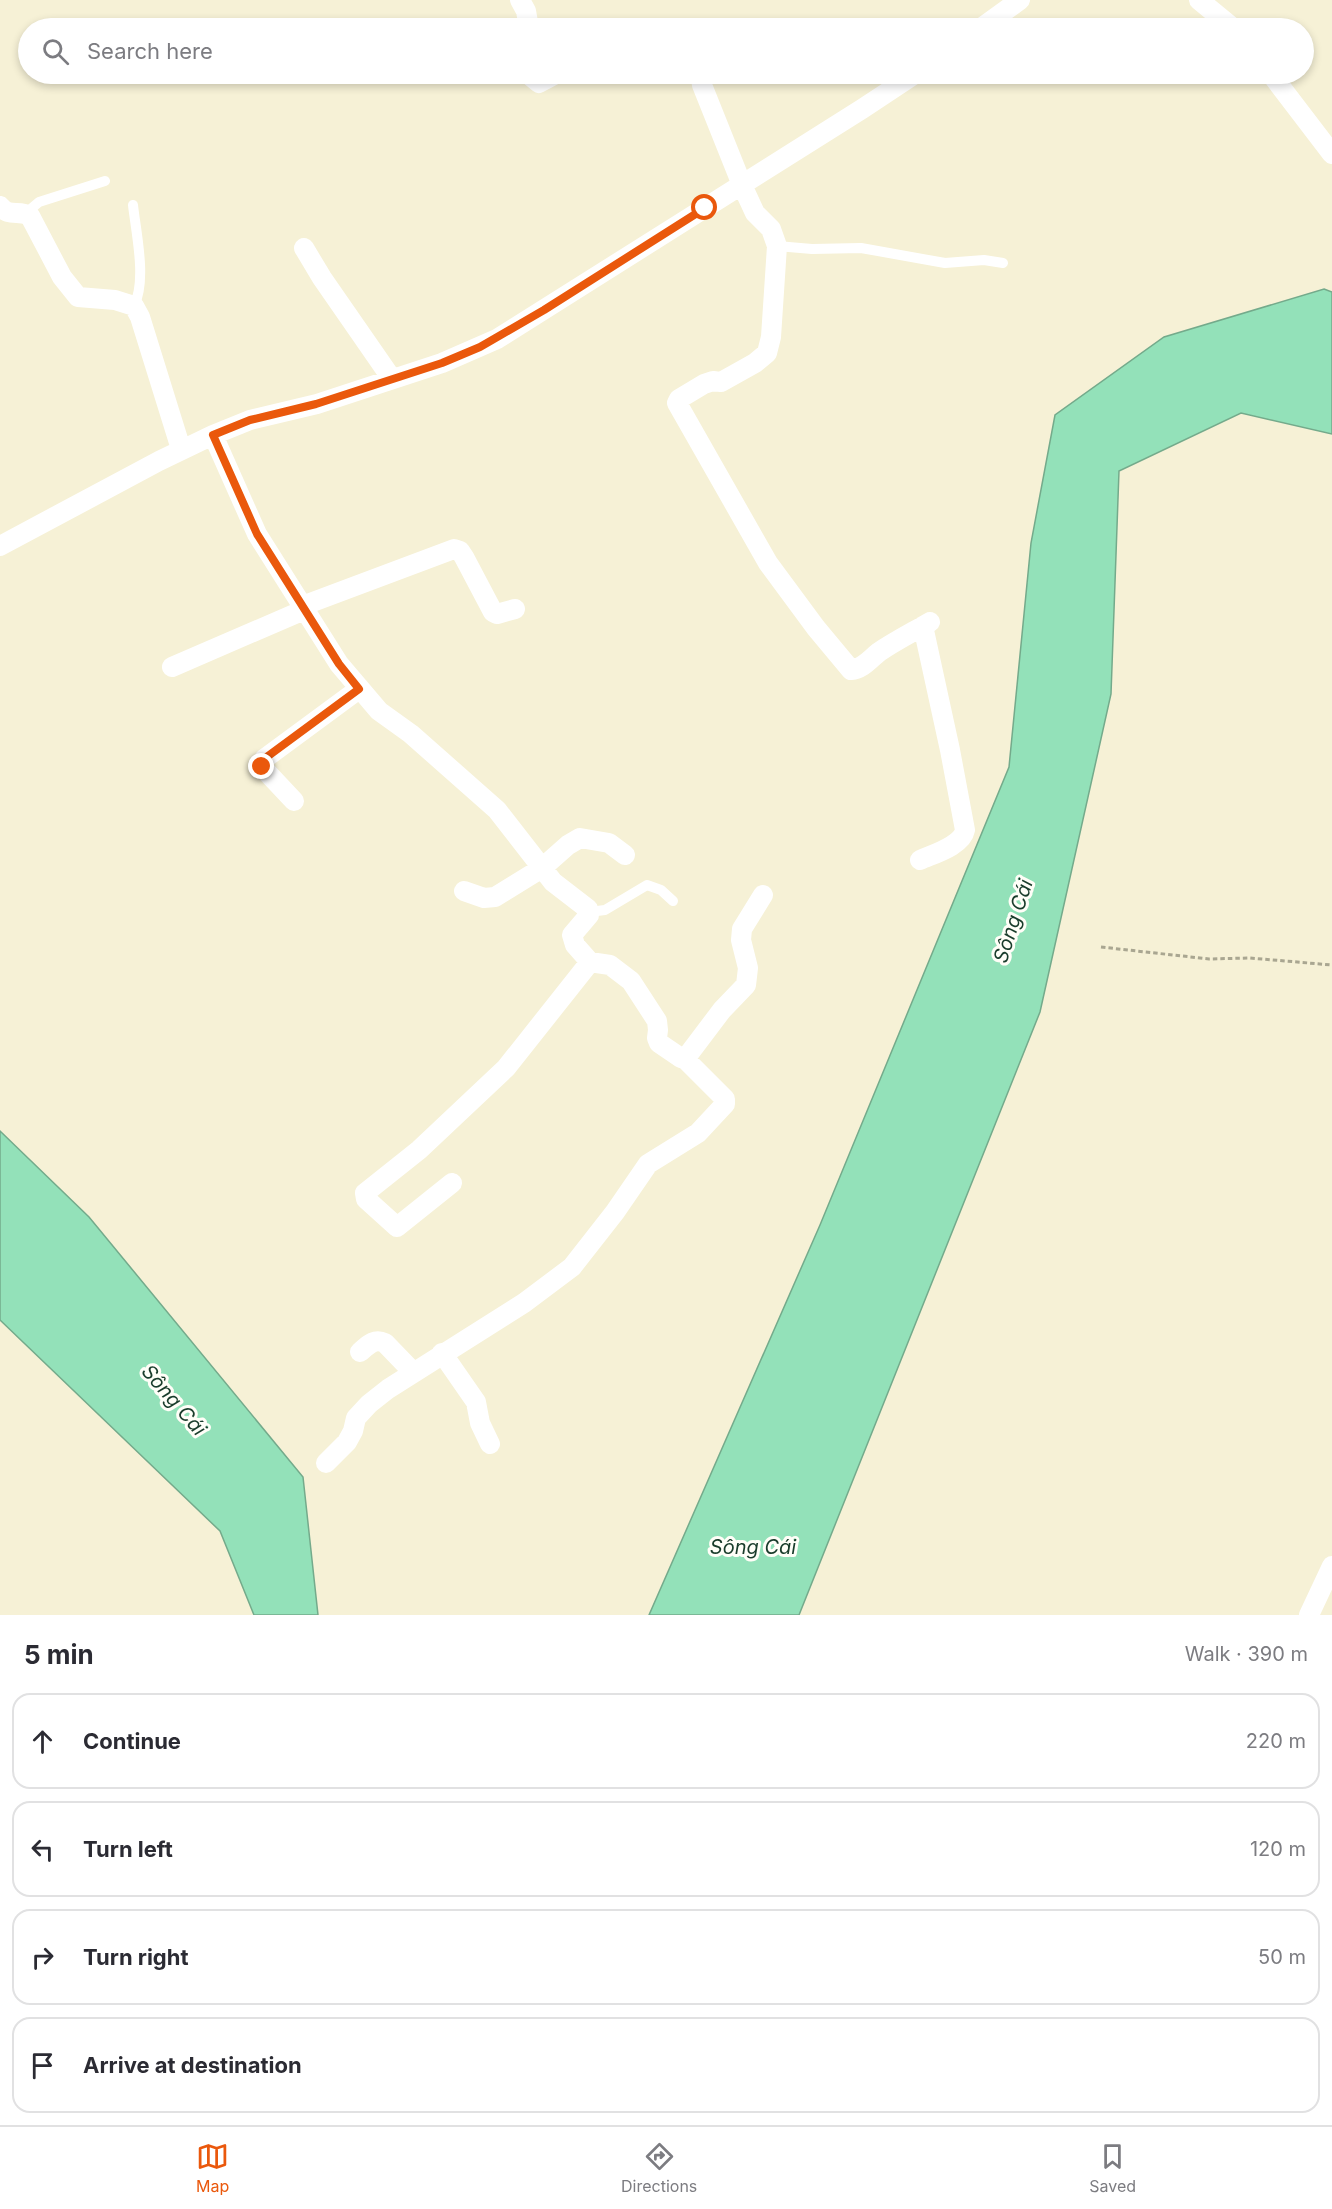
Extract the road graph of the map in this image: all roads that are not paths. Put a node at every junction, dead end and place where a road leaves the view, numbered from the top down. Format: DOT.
graph roads {
  1 [pos="520,0"];
  2 [pos="1020,0"];
  3 [pos="1199,0"];
  4 [pos="528,18"];
  5 [pos="995,18"];
  6 [pos="1221,18"];
  7 [pos="702,84"];
  8 [pos="900,84"];
  9 [pos="1279,84"];
  10 [pos="1332,154"];
  11 [pos="105,181"];
  12 [pos="742,185"];
  13 [pos="133,205"];
  14 [pos="0,206"];
  15 [pos="26,213"];
  16 [pos="777,246"];
  17 [pos="304,248"];
  18 [pos="1003,263"];
  19 [pos="134,306"];
  20 [pos="392,379"];
  21 [pos="213,435"];
  22 [pos="181,449"];
  23 [pos="0,546"];
  24 [pos="303,608"];
  25 [pos="515,609"];
  26 [pos="172,667"];
  27 [pos="359,689"];
  28 [pos="294,801"];
  29 [pos="626,855"];
  30 [pos="920,860"];
  31 [pos="542,868"];
  32 [pos="465,891"];
  33 [pos="763,895"];
  34 [pos="673,901"];
  35 [pos="589,912"];
  36 [pos="590,962"];
  37 [pos="685,1059"];
  38 [pos="452,1183"];
  39 [pos="360,1352"];
  40 [pos="442,1353"];
  41 [pos="413,1372"];
  42 [pos="490,1444"];
  43 [pos="326,1463"];
  44 [pos="1332,1566"];
  45 [pos="1309,1615"];
  1 -- 4 [label="street"];
  2 -- 5 [label="street"];
  3 -- 6 [label="street"];
  7 -- 12 [label="street"];
  8 -- 12 [label="street"];
  9 -- 10 [label="street"];
  11 -- 15 [label="lane"];
  12 -- 16 [label="street"];
  12 -- 20 [label="street"];
  13 -- 19 [label="lane"];
  14 -- 15 [label="street"];
  15 -- 19 [label="street"];
  16 -- 18 [label="lane"];
  16 -- 30 [label="street"];
  17 -- 20 [label="street"];
  19 -- 22 [label="street"];
  20 -- 21 [label="street"];
  21 -- 22 [label="street"];
  21 -- 24 [label="street"];
  22 -- 23 [label="street"];
  24 -- 25 [label="street"];
  24 -- 26 [label="street"];
  24 -- 27 [label="street"];
  27 -- 28 [label="street"];
  27 -- 31 [label="street"];
  29 -- 31 [label="street"];
  31 -- 32 [label="street"];
  31 -- 35 [label="street"];
  33 -- 37 [label="street"];
  34 -- 35 [label="lane"];
  35 -- 36 [label="street"];
  36 -- 37 [label="street"];
  36 -- 38 [label="street"];
  37 -- 40 [label="street"];
  39 -- 41 [label="street"];
  40 -- 41 [label="street"];
  40 -- 42 [label="street"];
  41 -- 43 [label="street"];
  44 -- 45 [label="street"];
}
